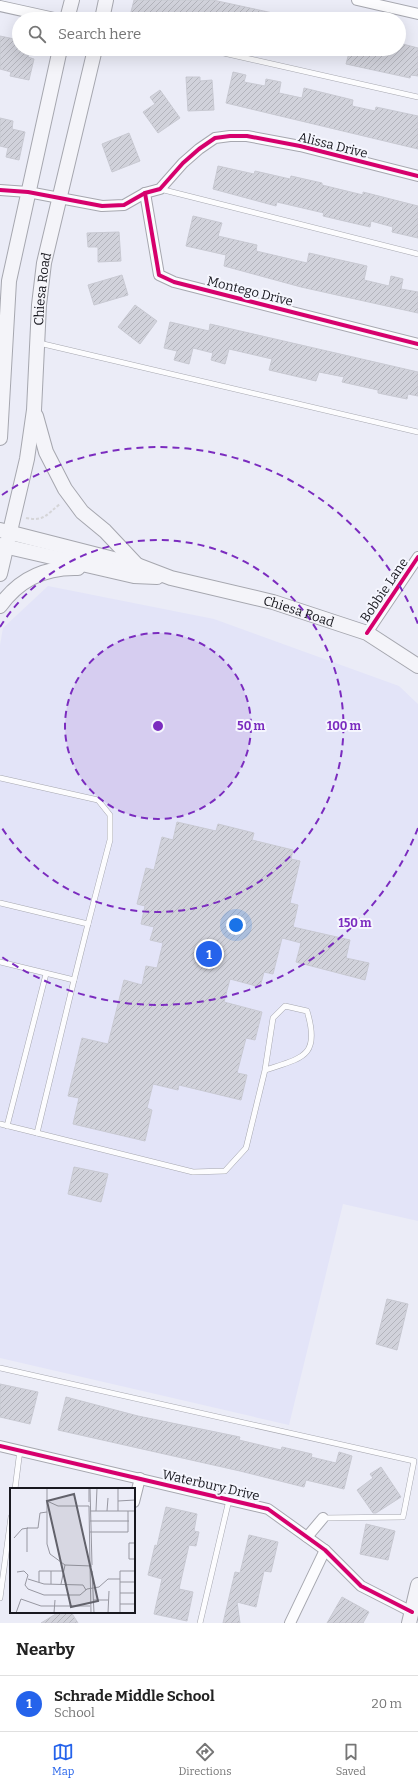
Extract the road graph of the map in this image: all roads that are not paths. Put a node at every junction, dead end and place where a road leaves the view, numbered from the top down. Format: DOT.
graph roads {
  1 [pos="72,0"];
  2 [pos="106,0"];
  3 [pos="357,0"];
  4 [pos="0,6"];
  5 [pos="27,12"];
  6 [pos="69,12"];
  7 [pos="103,12"];
  8 [pos="418,14"];
  9 [pos="58,56"];
  10 [pos="93,56"];
  11 [pos="237,56"];
  12 [pos="418,97"];
  13 [pos="418,176"];
  14 [pos="160,189"];
  15 [pos="0,190"];
  16 [pos="28,192"];
  17 [pos="145,193"];
  18 [pos="60,198"];
  19 [pos="418,254"];
  20 [pos="37,343"];
  21 [pos="418,344"];
  22 [pos="34,410"];
  23 [pos="418,432"];
  24 [pos="0,438"];
  25 [pos="5,531"];
  26 [pos="3,546"];
  27 [pos="418,557"];
  28 [pos="137,564"];
  29 [pos="110,570"];
  30 [pos="0,574"];
  31 [pos="171,578"];
  32 [pos="0,606"];
  33 [pos="367,633"];
  34 [pos="418,666"];
  35 [pos="0,778"];
  36 [pos="0,903"];
  37 [pos="88,924"];
  38 [pos="0,962"];
  39 [pos="46,974"];
  40 [pos="74,980"];
  41 [pos="265,1070"];
  42 [pos="0,1124"];
  43 [pos="7,1126"];
  44 [pos="37,1133"];
  45 [pos="0,1368"];
  46 [pos="0,1446"];
  47 [pos="20,1450"];
  48 [pos="140,1478"];
  49 [pos="15,1488"];
  50 [pos="135,1498"];
  51 [pos="229,1500"];
  52 [pos="323,1518"];
  53 [pos="10,1524"];
  54 [pos="307,1537"];
  55 [pos="324,1550"];
  56 [pos="418,1585"];
  57 [pos="0,1598"];
  58 [pos="411,1617"];
  59 [pos="200,1623"];
  60 [pos="290,1623"];
  1 -- 6 [label="main road"];
  2 -- 7 [label="main road"];
  3 -- 8 [label="street"];
  4 -- 5 [label="street"];
  9 -- 16 [label="main road"];
  10 -- 18 [label="main road, Chiesa Road"];
  11 -- 12 [label="lane"];
  13 -- 14 [label="street, Alissa Drive"];
  14 -- 17 [label="street"];
  14 -- 19 [label="lane"];
  15 -- 16 [label="street"];
  16 -- 18 [label="street"];
  16 -- 24 [label="main road"];
  17 -- 18 [label="street"];
  17 -- 21 [label="street, Montego Drive"];
  18 -- 20 [label="main road, Chiesa Road"];
  20 -- 22 [label="main road, Chiesa Road"];
  20 -- 23 [label="lane"];
  22 -- 25 [label="main road, Chiesa Road"];
  22 -- 28 [label="main road"];
  25 -- 26 [label="main road, Chiesa Road"];
  25 -- 28 [label="main road, Chiesa Road"];
  26 -- 29 [label="main road, Chiesa Road"];
  26 -- 30 [label="main road"];
  27 -- 33 [label="street, Bobbie Lane"];
  28 -- 31 [label="main road, Chiesa Road"];
  29 -- 31 [label="main road, Chiesa Road"];
  29 -- 32 [label="main road"];
  31 -- 33 [label="main road, Chiesa Road"];
  33 -- 34 [label="main road, Chiesa Road"];
  35 -- 37 [label="lane"];
  36 -- 37 [label="lane"];
  37 -- 40 [label="lane"];
  38 -- 39 [label="lane"];
  39 -- 40 [label="lane"];
  39 -- 43 [label="lane"];
  40 -- 44 [label="lane"];
  41 -- 41 [label="lane"];
  41 -- 44 [label="lane"];
  42 -- 43 [label="lane"];
  43 -- 44 [label="lane"];
  45 -- 52 [label="lane"];
  46 -- 47 [label="street, Waterbury Drive"];
  47 -- 48 [label="street, Waterbury Drive"];
  47 -- 49 [label="lane"];
  48 -- 50 [label="street"];
  48 -- 51 [label="street, Waterbury Drive"];
  51 -- 54 [label="street, Waterbury Drive"];
  51 -- 59 [label="lane"];
  52 -- 54 [label="street"];
  53 -- 57 [label="lane"];
  54 -- 55 [label="street, Waterbury Drive"];
  55 -- 58 [label="street, Waterbury Drive"];
  55 -- 60 [label="street"];
  56 -- 58 [label="main road"];
}
